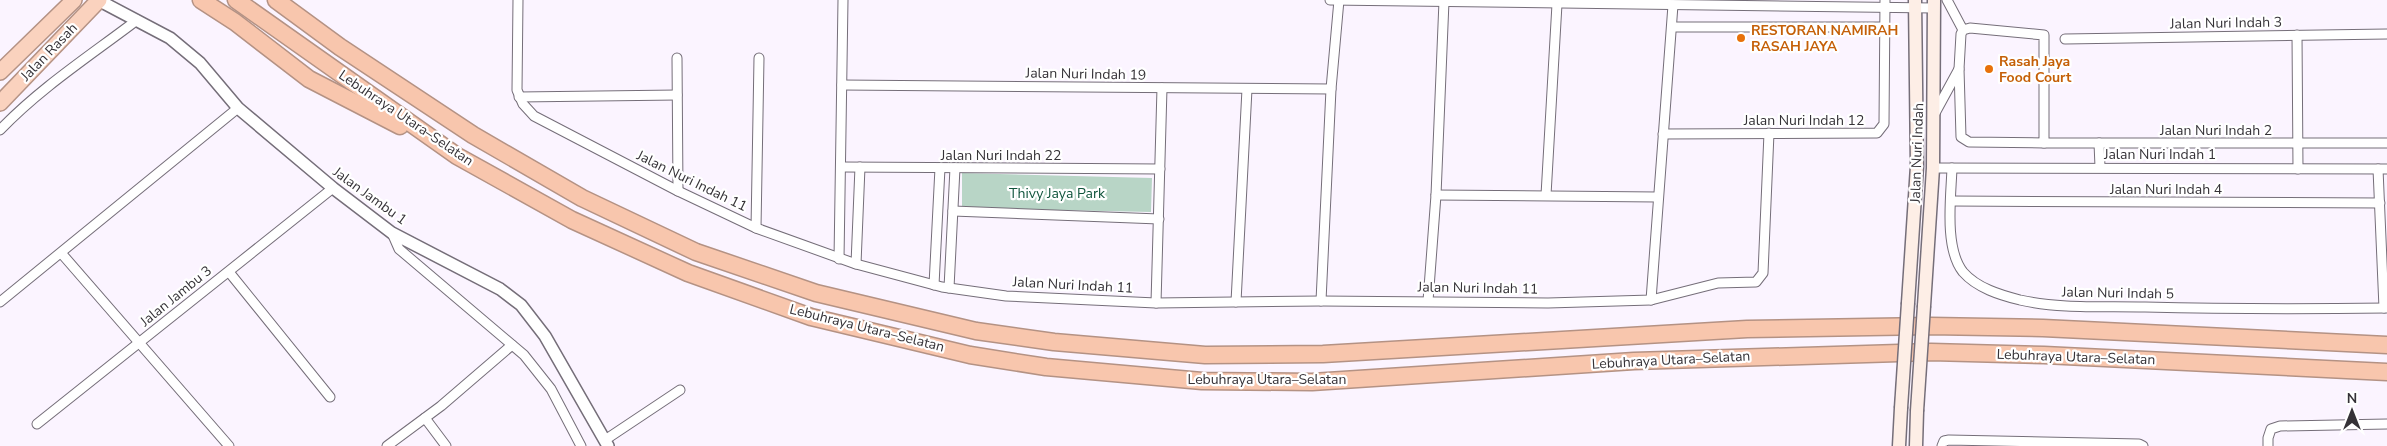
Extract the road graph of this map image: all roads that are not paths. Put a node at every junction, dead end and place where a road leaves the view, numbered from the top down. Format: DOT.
graph roads {
  1 [pos="74,0"];
  2 [pos="98,0"];
  3 [pos="201,0"];
  4 [pos="276,0"];
  5 [pos="287,0"];
  6 [pos="518,0"];
  7 [pos="843,0"];
  8 [pos="1330,0"];
  9 [pos="1339,0"];
  10 [pos="1947,0"];
  11 [pos="1444,1"];
  12 [pos="238,2"];
  13 [pos="1557,4"];
  14 [pos="1885,4"];
  15 [pos="1916,4"];
  16 [pos="1934,4"];
  17 [pos="1673,5"];
  18 [pos="137,20"];
  19 [pos="1672,27"];
  20 [pos="1884,27"];
  21 [pos="1963,30"];
  22 [pos="2387,34"];
  23 [pos="2297,35"];
  24 [pos="2065,39"];
  25 [pos="340,47"];
  26 [pos="677,58"];
  27 [pos="759,58"];
  28 [pos="1959,69"];
  29 [pos="0,72"];
  30 [pos="842,85"];
  31 [pos="1162,88"];
  32 [pos="1247,89"];
  33 [pos="1331,89"];
  34 [pos="677,95"];
  35 [pos="519,97"];
  36 [pos="0,103"];
  37 [pos="238,108"];
  38 [pos="1934,114"];
  39 [pos="0,130"];
  40 [pos="1769,133"];
  41 [pos="1663,134"];
  42 [pos="2044,143"];
  43 [pos="2099,143"];
  44 [pos="2387,143"];
  45 [pos="2298,144"];
  46 [pos="457,156"];
  47 [pos="842,168"];
  48 [pos="860,168"];
  49 [pos="940,168"];
  50 [pos="955,168"];
  51 [pos="1933,168"];
  52 [pos="1952,168"];
  53 [pos="2100,168"];
  54 [pos="2298,169"];
  55 [pos="2382,169"];
  56 [pos="1160,170"];
  57 [pos="332,188"];
  58 [pos="678,191"];
  59 [pos="1436,195"];
  60 [pos="1546,195"];
  61 [pos="1657,198"];
  62 [pos="1951,202"];
  63 [pos="2380,203"];
  64 [pos="953,211"];
  65 [pos="1159,219"];
  66 [pos="756,228"];
  67 [pos="392,233"];
  68 [pos="62,254"];
  69 [pos="839,259"];
  70 [pos="856,264"];
  71 [pos="228,272"];
  72 [pos="934,285"];
  73 [pos="949,288"];
  74 [pos="1321,300"];
  75 [pos="1651,300"];
  76 [pos="1428,301"];
  77 [pos="0,302"];
  78 [pos="1156,302"];
  79 [pos="1236,302"];
  80 [pos="2385,308"];
  81 [pos="140,343"];
  82 [pos="512,345"];
  83 [pos="2387,345"];
  84 [pos="2387,372"];
  85 [pos="680,390"];
  86 [pos="330,397"];
  87 [pos="425,418"];
  88 [pos="37,424"];
  89 [pos="2387,424"];
  90 [pos="606,443"];
  91 [pos="1943,444"];
  92 [pos="2042,444"];
  93 [pos="229,446"];
  94 [pos="387,446"];
  95 [pos="446,446"];
  96 [pos="581,446"];
  97 [pos="1899,446"];
  98 [pos="1916,446"];
  99 [pos="2143,446"];
  100 [pos="2268,446"];
  1 -- 29 [label="highway, Jalan Rasah"];
  2 -- 18 [label="street, Jalan Jambu 1"];
  2 -- 36 [label="highway, Jalan Rasah"];
  3 -- 46 [label="highway"];
  4 -- 25 [label="highway, Lebuhraya Utara–Selatan"];
  5 -- 25 [label="highway"];
  6 -- 35 [label="street"];
  7 -- 30 [label="street"];
  8 -- 9 [label="street"];
  9 -- 11 [label="street"];
  9 -- 33 [label="street"];
  10 -- 21 [label="street"];
  11 -- 13 [label="street"];
  11 -- 59 [label="street"];
  12 -- 46 [label="highway, Lebuhraya Utara–Selatan"];
  13 -- 17 [label="street"];
  13 -- 60 [label="street"];
  14 -- 15 [label="street"];
  14 -- 17 [label="street"];
  14 -- 20 [label="street, Jalan Nuri Indah 12"];
  15 -- 16 [label="street"];
  15 -- 97 [label="main road, Jalan Nuri Indah, bridge"];
  16 -- 38 [label="main road, Jalan Nuri Indah"];
  17 -- 19 [label="street"];
  18 -- 37 [label="street, Jalan Jambu 1"];
  18 -- 39 [label="street"];
  19 -- 20 [label="street"];
  19 -- 41 [label="street"];
  20 -- 40 [label="street, Jalan Nuri Indah 12"];
  21 -- 28 [label="street"];
  21 -- 42 [label="street"];
  22 -- 23 [label="street, Jalan Nuri Indah 3"];
  23 -- 24 [label="street, Jalan Nuri Indah 3"];
  23 -- 45 [label="street"];
  25 -- 83 [label="highway, Lebuhraya Utara–Selatan"];
  26 -- 34 [label="street"];
  27 -- 66 [label="street"];
  28 -- 38 [label="street"];
  28 -- 42 [label="street, Jalan Nuri Indah 2"];
  30 -- 31 [label="street, Jalan Nuri Indah 19"];
  30 -- 47 [label="street"];
  31 -- 32 [label="street, Jalan Nuri Indah 19"];
  31 -- 56 [label="street"];
  32 -- 33 [label="street, Jalan Nuri Indah 19"];
  32 -- 79 [label="street"];
  33 -- 74 [label="street"];
  34 -- 35 [label="street"];
  34 -- 58 [label="street"];
  35 -- 58 [label="street, Jalan Nuri Indah 11"];
  37 -- 57 [label="street, Jalan Jambu 1"];
  37 -- 68 [label="street"];
  38 -- 51 [label="main road, Jalan Nuri Indah"];
  40 -- 41 [label="street, Jalan Nuri Indah 12"];
  40 -- 75 [label="street, Jalan Nuri Indah 11"];
  41 -- 61 [label="street"];
  42 -- 43 [label="street, Jalan Nuri Indah 2"];
  43 -- 45 [label="street, Jalan Nuri Indah 2"];
  43 -- 53 [label="street"];
  44 -- 45 [label="street, Jalan Nuri Indah 2"];
  45 -- 54 [label="street"];
  46 -- 84 [label="highway, Lebuhraya Utara–Selatan"];
  47 -- 48 [label="street, Jalan Nuri Indah 22"];
  47 -- 69 [label="street"];
  48 -- 49 [label="street, Jalan Nuri Indah 22"];
  48 -- 70 [label="street"];
  49 -- 50 [label="street, Jalan Nuri Indah 22"];
  49 -- 72 [label="street"];
  50 -- 56 [label="street, Jalan Nuri Indah 22"];
  50 -- 64 [label="street"];
  51 -- 52 [label="street, Jalan Nuri Indah 1"];
  51 -- 98 [label="main road, Jalan Nuri Indah, bridge"];
  52 -- 53 [label="street, Jalan Nuri Indah 1"];
  52 -- 62 [label="street, Jalan Nuri Indah 5"];
  53 -- 54 [label="street, Jalan Nuri Indah 1"];
  54 -- 55 [label="street, Jalan Nuri Indah 1"];
  55 -- 63 [label="street"];
  56 -- 65 [label="street"];
  57 -- 67 [label="street, Jalan Jambu 1"];
  57 -- 71 [label="street, Jalan Jambu 3"];
  58 -- 66 [label="street, Jalan Nuri Indah 11"];
  59 -- 60 [label="street"];
  59 -- 76 [label="street"];
  60 -- 61 [label="street"];
  61 -- 75 [label="street"];
  62 -- 63 [label="street, Jalan Nuri Indah 4"];
  62 -- 80 [label="street, Jalan Nuri Indah 5"];
  63 -- 80 [label="street"];
  64 -- 65 [label="street"];
  64 -- 73 [label="street"];
  65 -- 78 [label="street"];
  66 -- 69 [label="street, Jalan Nuri Indah 11"];
  67 -- 82 [label="street"];
  67 -- 90 [label="street, Jalan Jambu 1"];
  68 -- 77 [label="street"];
  68 -- 81 [label="street"];
  69 -- 70 [label="street, Jalan Nuri Indah 11"];
  70 -- 72 [label="street, Jalan Nuri Indah 11"];
  71 -- 81 [label="street, Jalan Jambu 3"];
  71 -- 86 [label="street"];
  72 -- 73 [label="street, Jalan Nuri Indah 11"];
  73 -- 78 [label="street, Jalan Nuri Indah 11"];
  74 -- 76 [label="street, Jalan Nuri Indah 11"];
  74 -- 79 [label="street, Jalan Nuri Indah 11"];
  75 -- 76 [label="street, Jalan Nuri Indah 11"];
  78 -- 79 [label="street, Jalan Nuri Indah 11"];
  81 -- 88 [label="street, Jalan Jambu 3"];
  81 -- 93 [label="street"];
  82 -- 87 [label="street"];
  82 -- 96 [label="street"];
  85 -- 90 [label="street"];
  87 -- 94 [label="street"];
  87 -- 95 [label="street"];
  89 -- 100 [label="street"];
  91 -- 92 [label="street"];
  92 -- 99 [label="street"];
}
